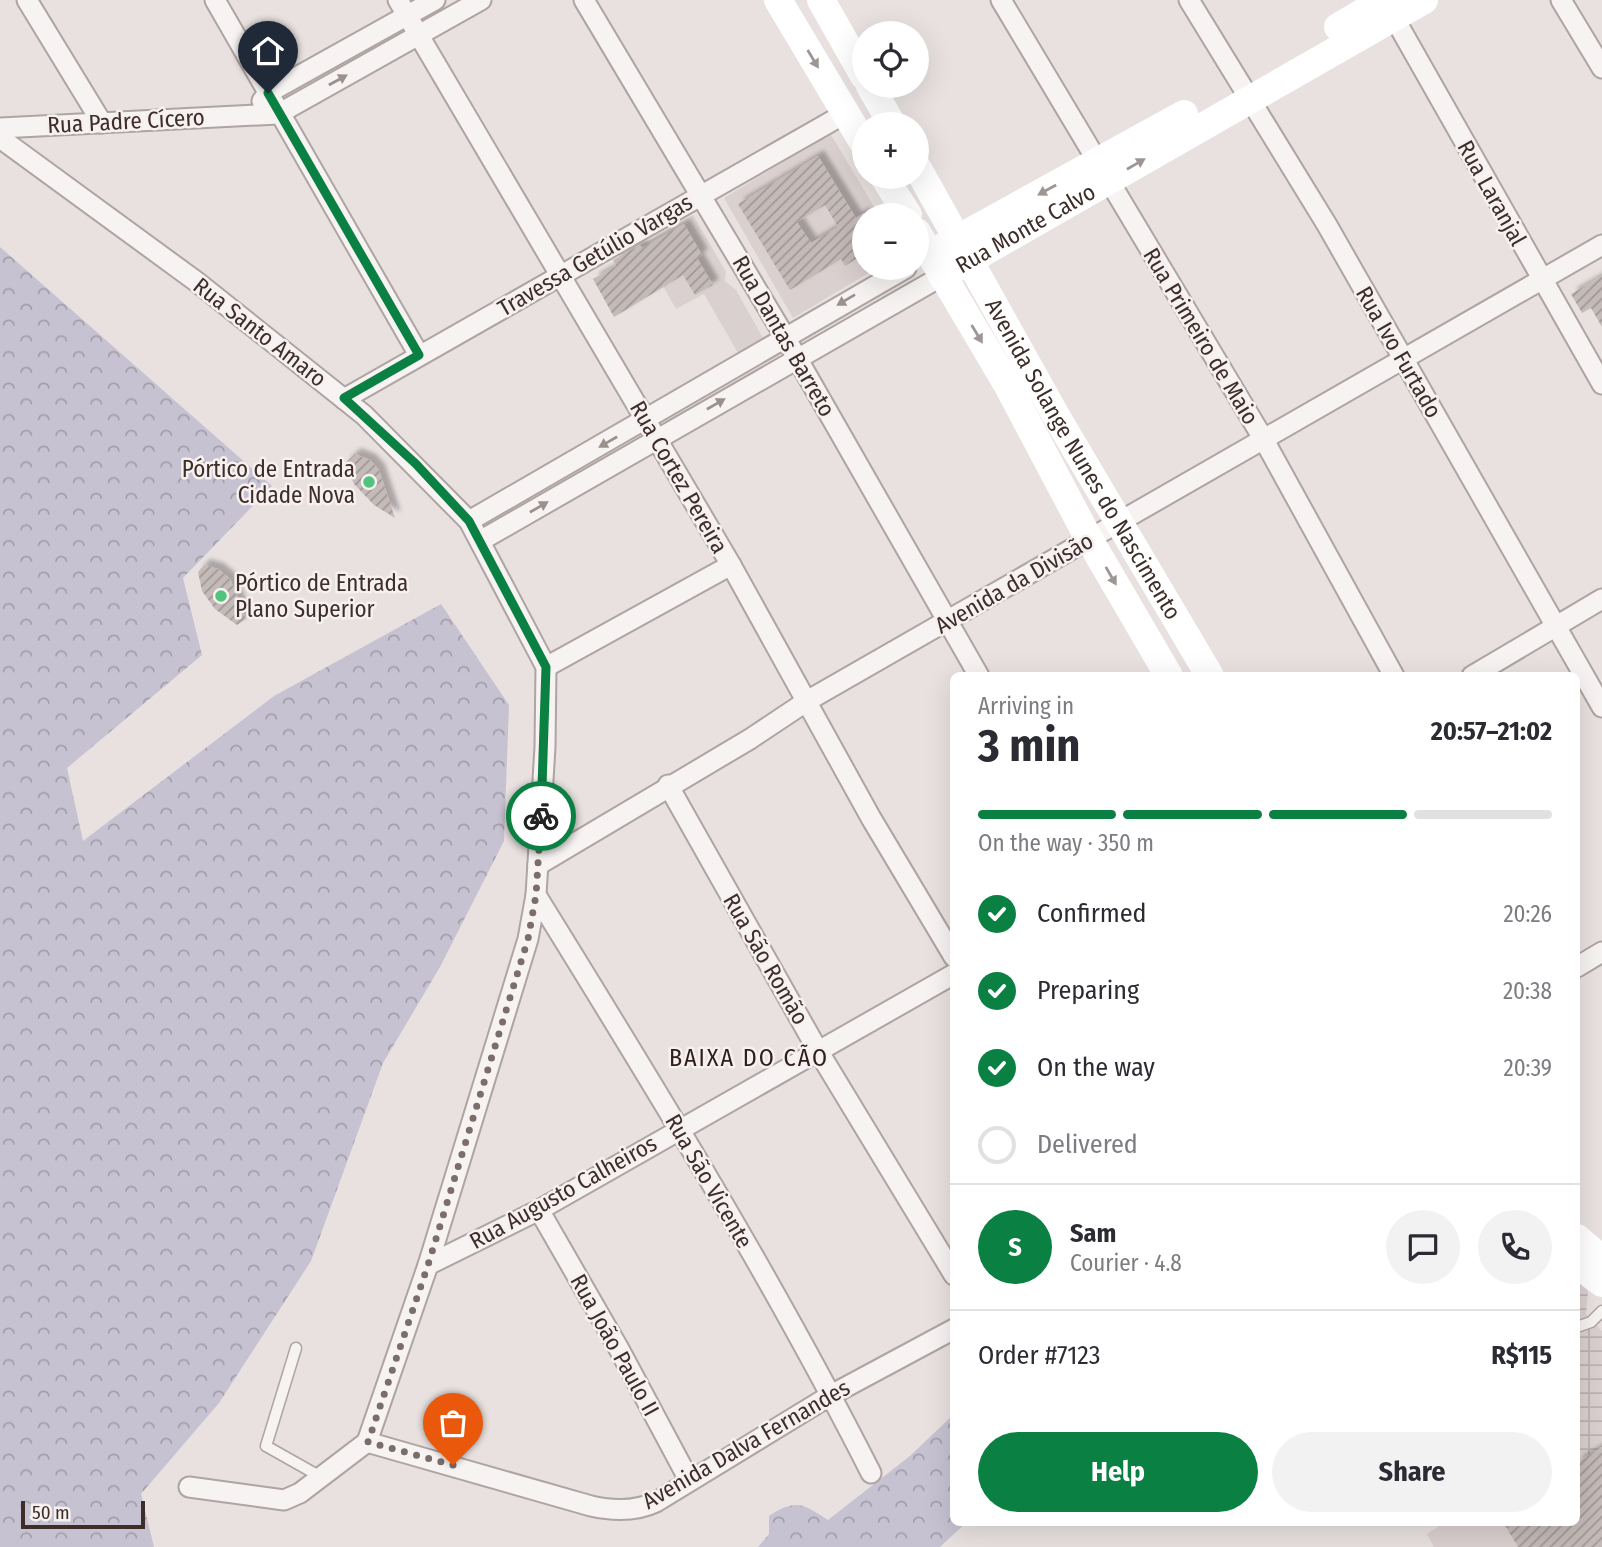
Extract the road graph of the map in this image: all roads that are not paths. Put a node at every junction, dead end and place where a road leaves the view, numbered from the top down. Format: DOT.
graph roads {
  1 [pos="27,0"];
  2 [pos="215,0"];
  3 [pos="435,0"];
  4 [pos="481,0"];
  5 [pos="584,0"];
  6 [pos="778,0"];
  7 [pos="821,0"];
  8 [pos="1001,0"];
  9 [pos="1189,0"];
  10 [pos="1424,0"];
  11 [pos="1561,0"];
  12 [pos="1387,6"];
  13 [pos="403,8"];
  14 [pos="418,35"];
  15 [pos="852,55"];
  16 [pos="1602,68"];
  17 [pos="1243,92"];
  18 [pos="268,93"];
  19 [pos="252,113"];
  20 [pos="846,113"];
  21 [pos="278,114"];
  22 [pos="102,123"];
  23 [pos="852,123"];
  24 [pos="0,128"];
  25 [pos="0,138"];
  26 [pos="1102,172"];
  27 [pos="929,188"];
  28 [pos="701,194"];
  29 [pos="1602,245"];
  30 [pos="964,250"];
  31 [pos="929,257"];
  32 [pos="929,268"];
  33 [pos="560,277"];
  34 [pos="1541,279"];
  35 [pos="884,280"];
  36 [pos="894,280"];
  37 [pos="785,337"];
  38 [pos="419,355"];
  39 [pos="796,358"];
  40 [pos="1401,358"];
  41 [pos="1602,384"];
  42 [pos="344,398"];
  43 [pos="646,420"];
  44 [pos="657,439"];
  45 [pos="1264,440"];
  46 [pos="469,521"];
  47 [pos="1119,522"];
  48 [pos="1089,539"];
  49 [pos="480,541"];
  50 [pos="731,565"];
  51 [pos="1602,599"];
  52 [pos="948,622"];
  53 [pos="1555,627"];
  54 [pos="546,667"];
  55 [pos="977,672"];
  56 [pos="1167,672"];
  57 [pos="1208,672"];
  58 [pos="1392,672"];
  59 [pos="1479,672"];
  60 [pos="807,701"];
  61 [pos="1602,707"];
  62 [pos="668,785"];
  63 [pos="538,865"];
  64 [pos="536,895"];
  65 [pos="950,950"];
  66 [pos="1602,952"];
  67 [pos="1580,965"];
  68 [pos="950,976"];
  69 [pos="817,1049"];
  70 [pos="679,1129"];
  71 [pos="539,1210"];
  72 [pos="1588,1253"];
  73 [pos="428,1265"];
  74 [pos="950,1268"];
  75 [pos="1602,1283"];
  76 [pos="1602,1311"];
  77 [pos="1580,1326"];
  78 [pos="950,1331"];
  79 [pos="296,1348"];
  80 [pos="831,1395"];
  81 [pos="368,1442"];
  82 [pos="871,1473"];
  83 [pos="322,1477"];
  84 [pos="689,1480"];
  85 [pos="189,1487"];
  1 -- 22 [label="street"];
  2 -- 18 [label="street"];
  3 -- 13 [label="street"];
  4 -- 14 [label="street"];
  5 -- 28 [label="street, Rua Dantas Barreto"];
  6 -- 20 [label="main road, one-way"];
  7 -- 15 [label="main road"];
  8 -- 26 [label="street, Rua Primeiro de Maio"];
  9 -- 17 [label="street, Rua Ivo Furtado"];
  10 -- 12 [label="main road, Rua Monte Calvo"];
  11 -- 16 [label="street"];
  12 -- 17 [label="main road, Rua Monte Calvo"];
  12 -- 34 [label="street, Rua Laranjal"];
  13 -- 14 [label="street, Rua Cortez Pereira"];
  13 -- 18 [label="street"];
  21 -- 14 [label="street, one-way"];
  14 -- 33 [label="street, Rua Cortez Pereira"];
  17 -- 26 [label="main road, Rua Monte Calvo"];
  17 -- 40 [label="street, Rua Ivo Furtado"];
  18 -- 19 [label="street"];
  18 -- 21 [label="street"];
  19 -- 21 [label="street, Rua Padre Cícero"];
  19 -- 22 [label="street, Rua Padre Cícero"];
  20 -- 23 [label="main road"];
  20 -- 28 [label="street, Travessa Getúlio Vargas"];
  21 -- 38 [label="street"];
  22 -- 24 [label="street, Rua Padre Cícero"];
  25 -- 42 [label="street, Rua Santo Amaro"];
  26 -- 30 [label="main road, Rua Monte Calvo"];
  26 -- 45 [label="street, Rua Primeiro de Maio"];
  27 -- 30 [label="main road, Avenida Solange Nunes do Nascimento"];
  28 -- 33 [label="street, Travessa Getúlio Vargas"];
  28 -- 37 [label="street, Rua Dantas Barreto"];
  29 -- 34 [label="street, Avenida da Divisão"];
  30 -- 31 [label="main road, Rua Monte Calvo"];
  30 -- 47 [label="main road, Avenida Solange Nunes do Nascimento"];
  32 -- 48 [label="main road, Avenida Solange Nunes do Nascimento, one-way"];
  33 -- 38 [label="street, Travessa Getúlio Vargas"];
  33 -- 43 [label="street, Rua Cortez Pereira"];
  34 -- 40 [label="street, Avenida da Divisão"];
  34 -- 41 [label="street, Rua Laranjal"];
  35 -- 37 [label="street, Rua Monte Calvo, one-way"];
  36 -- 39 [label="street, Rua Monte Calvo"];
  37 -- 39 [label="street, Rua Dantas Barreto"];
  37 -- 43 [label="street, Rua Monte Calvo"];
  38 -- 42 [label="street, Travessa Getúlio Vargas"];
  44 -- 39 [label="street, Rua Monte Calvo, one-way"];
  39 -- 52 [label="street, Rua Dantas Barreto"];
  40 -- 45 [label="street, Avenida da Divisão"];
  40 -- 53 [label="street, Rua Ivo Furtado"];
  42 -- 46 [label="street, Rua Santo Amaro"];
  43 -- 44 [label="street, Rua Cortez Pereira"];
  43 -- 46 [label="street, Rua Monte Calvo, one-way"];
  49 -- 44 [label="street, Rua Monte Calvo, one-way"];
  44 -- 50 [label="street, Rua Cortez Pereira"];
  45 -- 47 [label="street, Avenida da Divisão"];
  45 -- 58 [label="street, Rua Primeiro de Maio"];
  46 -- 49 [label="street, Rua Santo Amaro"];
  47 -- 48 [label="street, Avenida da Divisão"];
  47 -- 57 [label="main road, Avenida Solange Nunes do Nascimento"];
  48 -- 52 [label="street, Avenida da Divisão"];
  48 -- 56 [label="main road, Avenida Solange Nunes do Nascimento, one-way"];
  49 -- 54 [label="street, Rua Santo Amaro"];
  50 -- 54 [label="street"];
  50 -- 60 [label="street, Rua Cortez Pereira"];
  51 -- 53 [label="street"];
  52 -- 55 [label="street, Rua Dantas Barreto"];
  52 -- 60 [label="street, Avenida da Divisão"];
  53 -- 59 [label="street"];
  53 -- 61 [label="street, Rua Ivo Furtado"];
  54 -- 63 [label="street, Rua Santo Amaro"];
  60 -- 62 [label="street, Avenida da Divisão"];
  60 -- 65 [label="street, Rua Cortez Pereira"];
  62 -- 63 [label="street, Avenida da Divisão"];
  62 -- 69 [label="street, Rua São Romão"];
  63 -- 64 [label="street, Rua Santo Amaro"];
  64 -- 70 [label="street, Rua São Vicente"];
  64 -- 73 [label="street, Rua Santo Amaro"];
  66 -- 67 [label="street"];
  68 -- 69 [label="street, Rua Augusto Calheiros"];
  69 -- 70 [label="street, Rua Augusto Calheiros"];
  69 -- 74 [label="street, Rua São Romão"];
  70 -- 71 [label="street, Rua Augusto Calheiros"];
  70 -- 80 [label="street, Rua São Vicente"];
  71 -- 73 [label="street, Rua Augusto Calheiros"];
  71 -- 84 [label="street, Rua João Paulo II"];
  72 -- 75 [label="main road"];
  73 -- 81 [label="street, Rua Santo Amaro"];
  76 -- 77 [label="lane"];
  78 -- 80 [label="street, Avenida Dalva Fernandes"];
  79 -- 83 [label="lane"];
  80 -- 82 [label="street, Rua São Vicente"];
  80 -- 84 [label="street, Avenida Dalva Fernandes"];
  81 -- 83 [label="street"];
  81 -- 84 [label="street, Avenida Dalva Fernandes"];
  83 -- 85 [label="street"];
}
